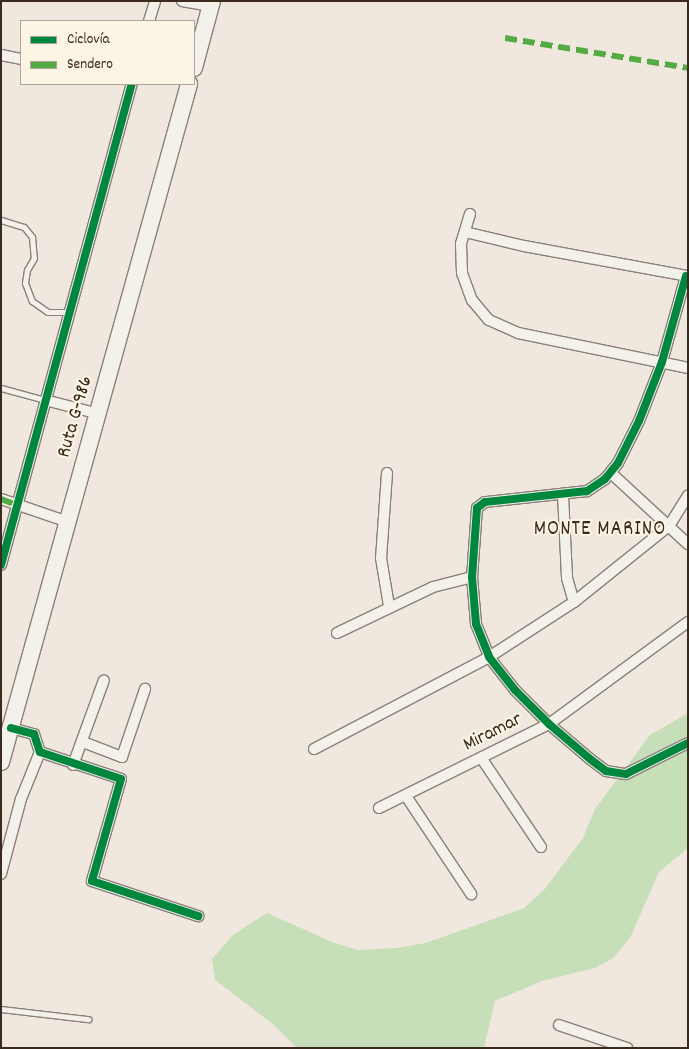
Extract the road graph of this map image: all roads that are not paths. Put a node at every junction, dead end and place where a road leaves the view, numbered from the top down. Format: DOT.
graph roads {
  1 [pos="155,1"];
  2 [pos="182,1"];
  3 [pos="211,4"];
  4 [pos="149,20"];
  5 [pos="1,55"];
  6 [pos="20,59"];
  7 [pos="195,64"];
  8 [pos="132,85"];
  9 [pos="189,85"];
  10 [pos="470,214"];
  11 [pos="1,220"];
  12 [pos="465,232"];
  13 [pos="687,276"];
  14 [pos="68,312"];
  15 [pos="662,362"];
  16 [pos="688,368"];
  17 [pos="1,388"];
  18 [pos="45,400"];
  19 [pos="99,414"];
  20 [pos="388,473"];
  21 [pos="611,473"];
  22 [pos="563,495"];
  23 [pos="688,495"];
  24 [pos="1,499"];
  25 [pos="17,504"];
  26 [pos="68,522"];
  27 [pos="670,526"];
  28 [pos="688,544"];
  29 [pos="1,565"];
  30 [pos="472,577"];
  31 [pos="574,602"];
  32 [pos="389,606"];
  33 [pos="688,622"];
  34 [pos="337,633"];
  35 [pos="489,657"];
  36 [pos="104,680"];
  37 [pos="145,689"];
  38 [pos="549,724"];
  39 [pos="11,728"];
  40 [pos="83,742"];
  41 [pos="688,743"];
  42 [pos="314,749"];
  43 [pos="40,752"];
  44 [pos="482,759"];
  45 [pos="1,762"];
  46 [pos="73,765"];
  47 [pos="406,796"];
  48 [pos="379,808"];
  49 [pos="541,847"];
  50 [pos="1,874"];
  51 [pos="471,894"];
  52 [pos="198,916"];
  53 [pos="1,1009"];
  54 [pos="88,1019"];
  55 [pos="559,1025"];
  56 [pos="626,1048"];
  1 -- 4 [label="street"];
  2 -- 3 [label="street"];
  3 -- 7 [label="main road"];
  5 -- 6 [label="street"];
  8 -- 14 [label="street"];
  9 -- 19 [label="main road, Ruta G-986"];
  10 -- 12 [label="street"];
  11 -- 14 [label="lane"];
  12 -- 13 [label="street"];
  12 -- 15 [label="street"];
  13 -- 15 [label="street"];
  14 -- 18 [label="street"];
  15 -- 16 [label="street"];
  15 -- 21 [label="street"];
  17 -- 18 [label="lane"];
  18 -- 19 [label="street"];
  18 -- 25 [label="street"];
  19 -- 26 [label="main road, Ruta G-986"];
  20 -- 32 [label="street"];
  21 -- 22 [label="street"];
  21 -- 27 [label="street"];
  22 -- 30 [label="street"];
  22 -- 31 [label="street"];
  23 -- 27 [label="street"];
  24 -- 25 [label="street"];
  25 -- 26 [label="street"];
  25 -- 29 [label="street"];
  26 -- 39 [label="main road, Ruta G-986"];
  27 -- 28 [label="street"];
  27 -- 31 [label="street"];
  30 -- 32 [label="street"];
  30 -- 35 [label="street"];
  31 -- 35 [label="street"];
  32 -- 34 [label="street"];
  33 -- 38 [label="street, Miramar"];
  35 -- 38 [label="street"];
  35 -- 42 [label="street"];
  36 -- 40 [label="street"];
  37 -- 40 [label="street"];
  38 -- 41 [label="street"];
  38 -- 44 [label="street, Miramar"];
  39 -- 43 [label="street"];
  39 -- 45 [label="main road, Ruta G-986"];
  40 -- 46 [label="street"];
  43 -- 46 [label="street"];
  43 -- 50 [label="street"];
  44 -- 47 [label="street, Miramar"];
  44 -- 49 [label="street"];
  46 -- 52 [label="street"];
  47 -- 48 [label="street, Miramar"];
  47 -- 51 [label="street"];
  53 -- 54 [label="lane"];
  55 -- 56 [label="street"];
}
